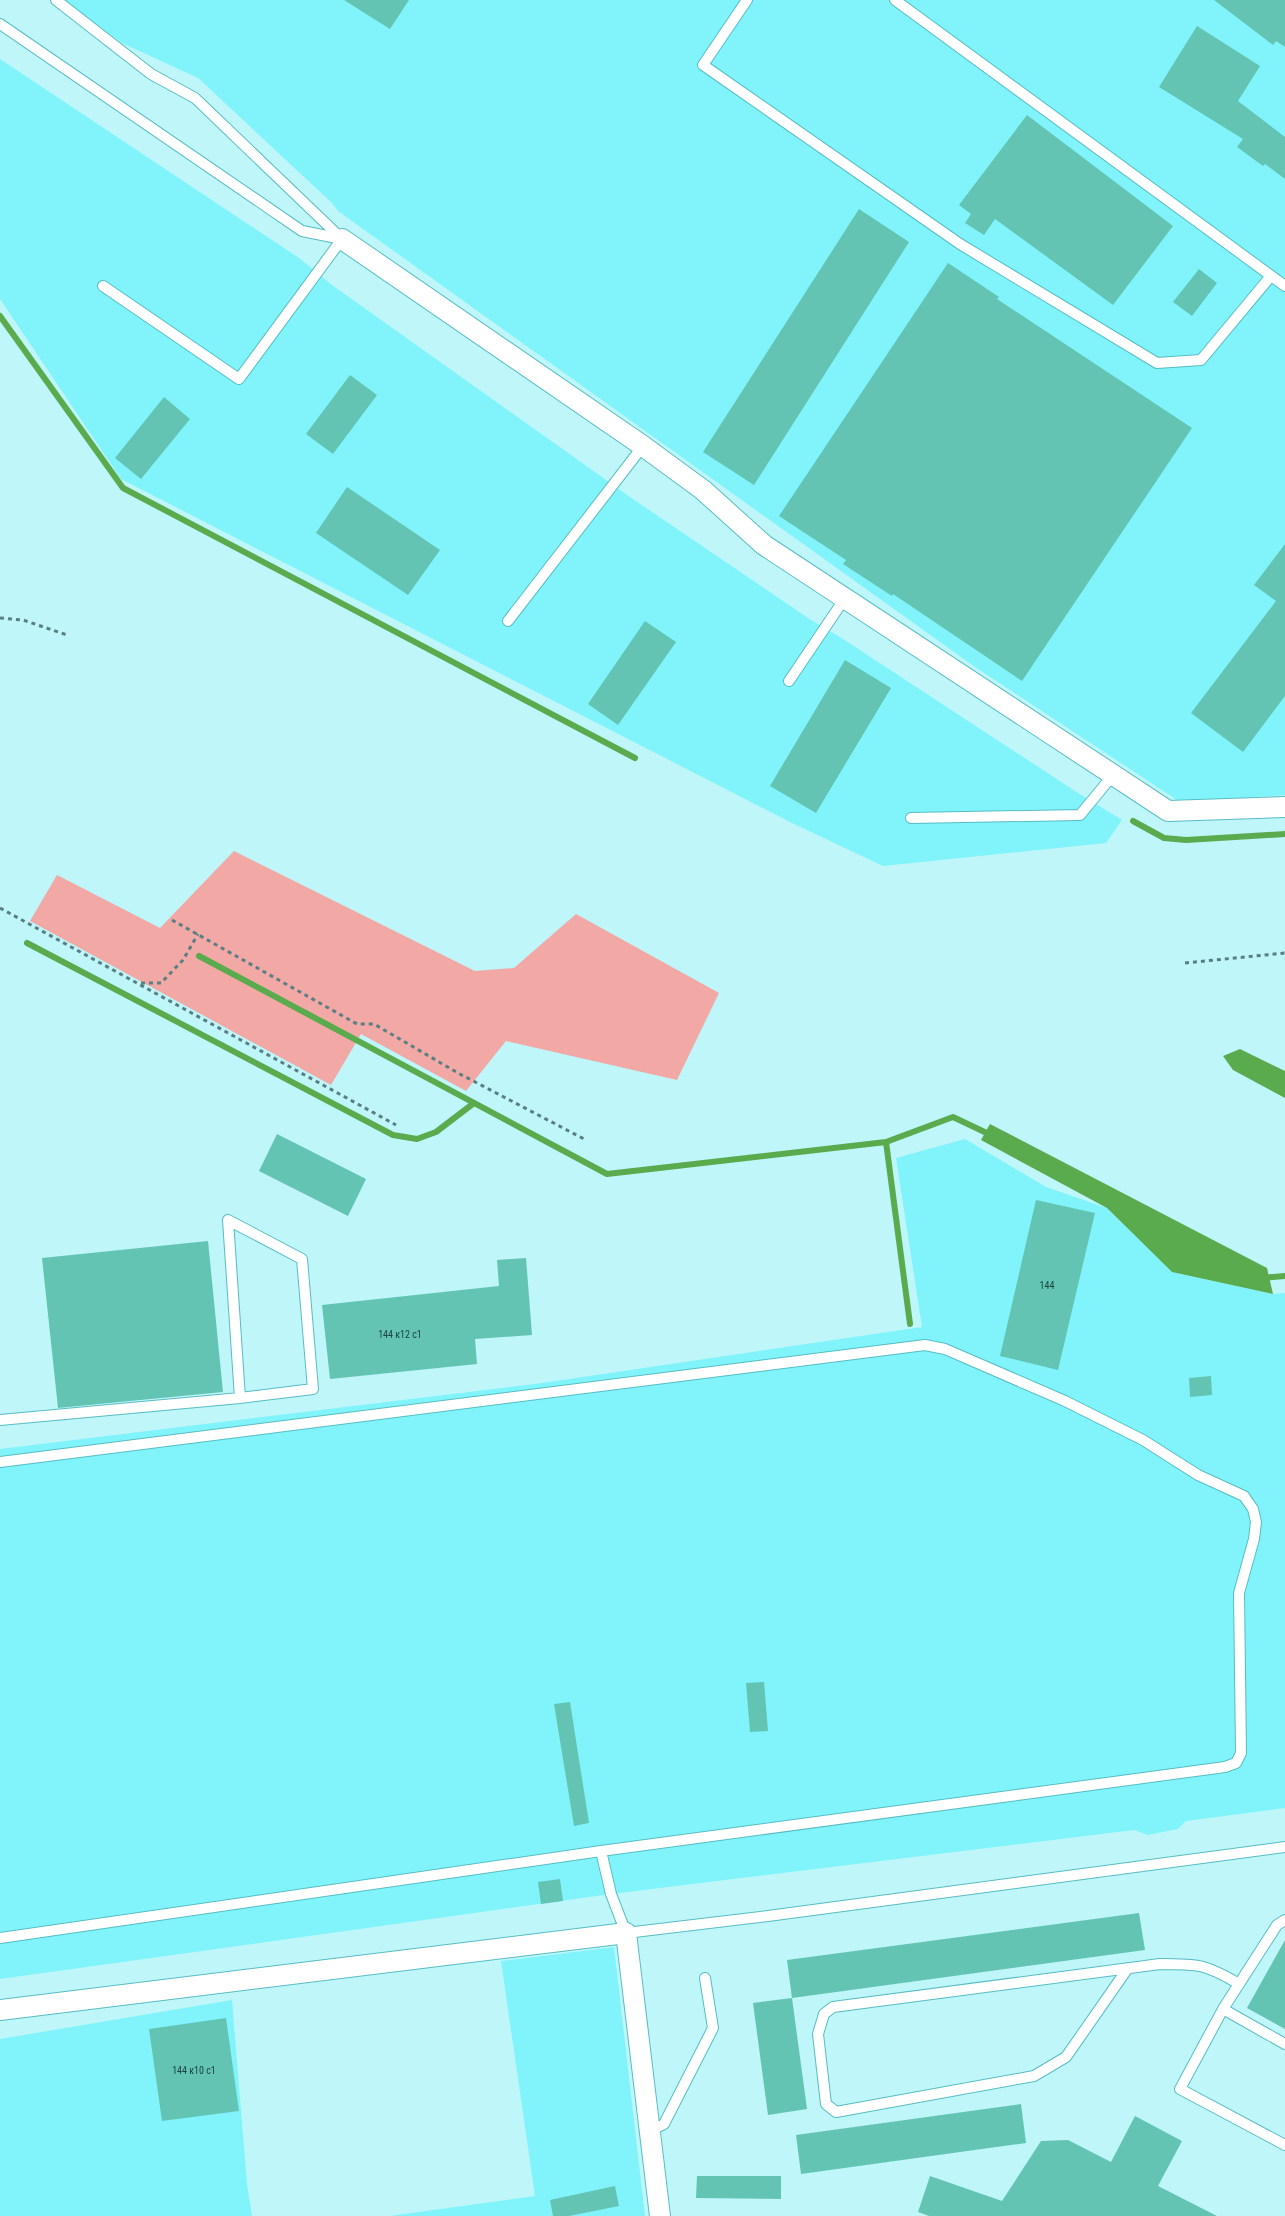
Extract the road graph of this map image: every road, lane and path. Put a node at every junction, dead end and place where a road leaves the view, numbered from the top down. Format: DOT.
graph roads {
  1 [pos="56,0"];
  2 [pos="747,0"];
  3 [pos="895,0"];
  4 [pos="0,24"];
  5 [pos="342,239"];
  6 [pos="1271,276"];
  7 [pos="103,286"];
  8 [pos="1285,286"];
  9 [pos="643,446"];
  10 [pos="845,598"];
  11 [pos="0,618"];
  12 [pos="508,620"];
  13 [pos="67,635"];
  14 [pos="789,681"];
  15 [pos="1113,775"];
  16 [pos="1285,807"];
  17 [pos="911,818"];
  18 [pos="0,908"];
  19 [pos="172,920"];
  20 [pos="198,934"];
  21 [pos="1285,953"];
  22 [pos="1185,963"];
  23 [pos="138,983"];
  24 [pos="396,1125"];
  25 [pos="586,1140"];
  26 [pos="240,1398"];
  27 [pos="0,1420"];
  28 [pos="0,1462"];
  29 [pos="1285,1847"];
  30 [pos="601,1851"];
  31 [pos="1285,1920"];
  32 [pos="626,1933"];
  33 [pos="0,1938"];
  34 [pos="1128,1968"];
  35 [pos="705,1978"];
  36 [pos="1239,1984"];
  37 [pos="1223,2009"];
  38 [pos="0,2010"];
  39 [pos="1285,2044"];
  40 [pos="649,2131"];
  41 [pos="1285,2145"];
  42 [pos="660,2216"];
  1 -- 5 [label="lane"];
  2 -- 6 [label="lane"];
  3 -- 6 [label="lane"];
  4 -- 5 [label="lane"];
  5 -- 7 [label="lane"];
  5 -- 9 [label="street"];
  6 -- 8 [label="lane"];
  9 -- 10 [label="street"];
  9 -- 12 [label="lane"];
  10 -- 14 [label="lane"];
  10 -- 15 [label="street"];
  11 -- 13 [label="path"];
  15 -- 16 [label="street"];
  15 -- 17 [label="lane"];
  18 -- 23 [label="path"];
  19 -- 20 [label="path"];
  20 -- 23 [label="path"];
  20 -- 25 [label="path"];
  21 -- 22 [label="path"];
  23 -- 24 [label="path"];
  26 -- 26 [label="lane"];
  26 -- 27 [label="lane"];
  28 -- 30 [label="lane"];
  29 -- 32 [label="lane"];
  30 -- 32 [label="lane"];
  30 -- 33 [label="lane"];
  31 -- 36 [label="lane"];
  32 -- 38 [label="street"];
  32 -- 40 [label="street"];
  34 -- 34 [label="lane"];
  34 -- 36 [label="lane"];
  35 -- 40 [label="lane"];
  36 -- 37 [label="lane"];
  37 -- 39 [label="lane"];
  37 -- 41 [label="lane"];
  40 -- 42 [label="street"];
}
